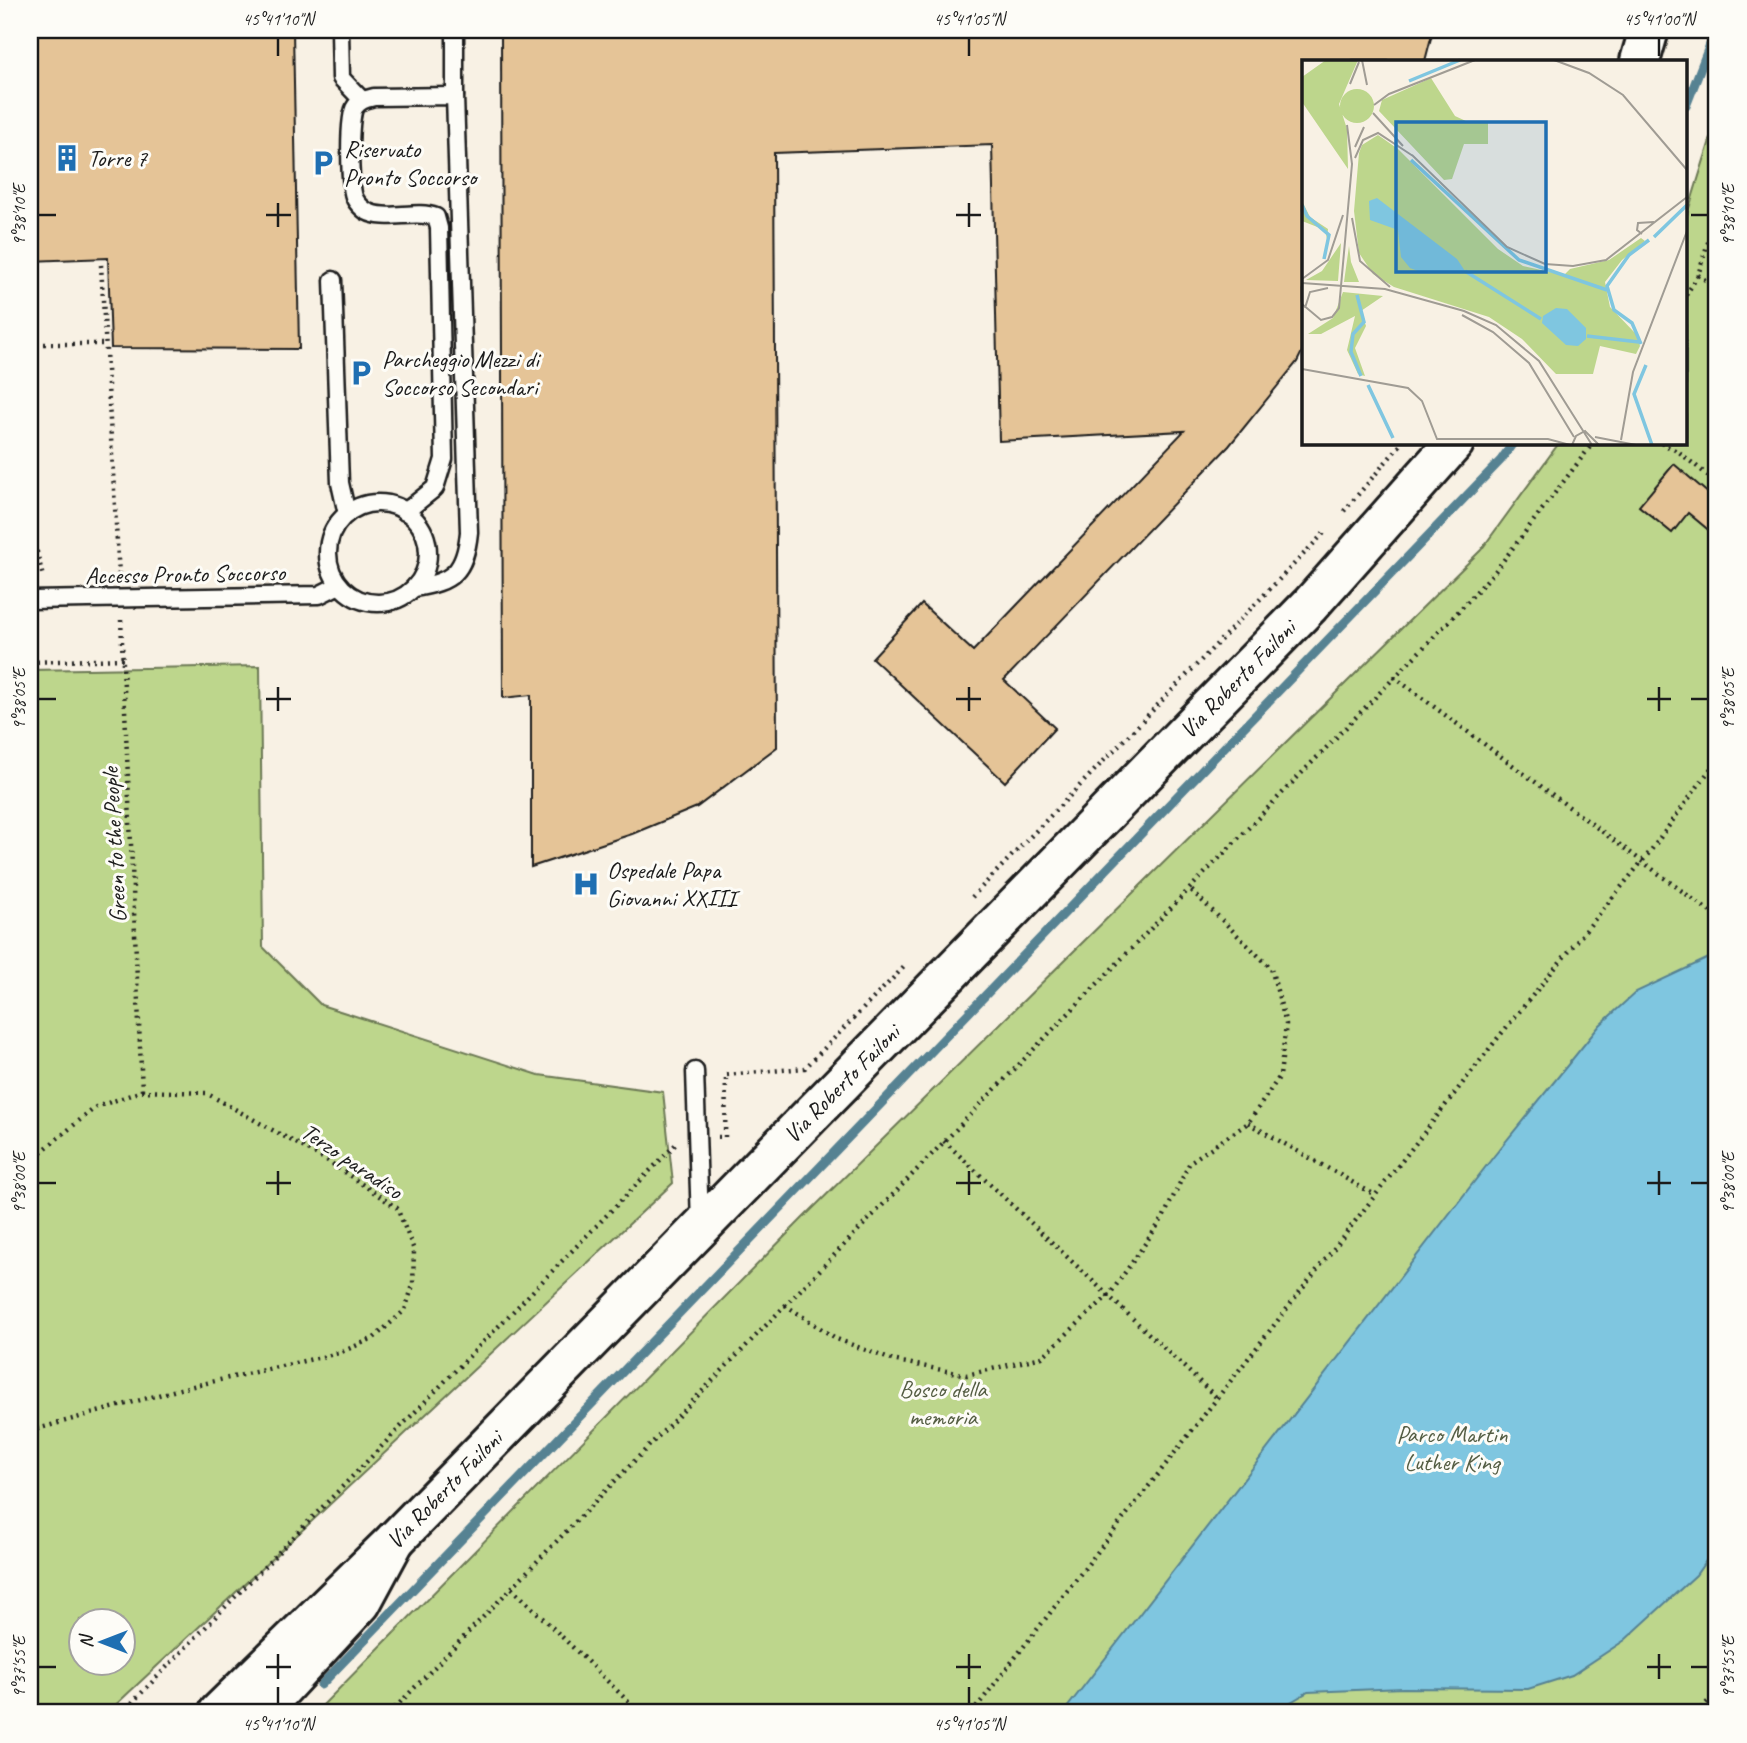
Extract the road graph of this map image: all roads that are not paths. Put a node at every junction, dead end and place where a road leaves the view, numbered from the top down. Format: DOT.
graph roads {
  1 [pos="340,30"];
  2 [pos="455,30"];
  3 [pos="1649,30"];
  4 [pos="1640,60"];
  5 [pos="455,96"];
  6 [pos="362,100"];
  7 [pos="333,280"];
  8 [pos="1453,444"];
  9 [pos="405,512"];
  10 [pos="346,514"];
  11 [pos="339,585"];
  12 [pos="414,588"];
  13 [pos="30,600"];
  14 [pos="695,1072"];
  15 [pos="700,1227"];
  16 [pos="395,1540"];
  17 [pos="218,1713"];
  18 [pos="259,1713"];
  1 -- 6 [label="lane"];
  2 -- 5 [label="lane"];
  3 -- 4 [label="main road"];
  5 -- 6 [label="lane"];
  5 -- 12 [label="lane"];
  6 -- 9 [label="lane"];
  7 -- 10 [label="lane"];
  8 -- 15 [label="main road, Via Roberto Failoni"];
  9 -- 10 [label="lane"];
  9 -- 12 [label="lane"];
  10 -- 11 [label="lane"];
  11 -- 12 [label="lane"];
  11 -- 13 [label="lane, Accesso Pronto Soccorso"];
  14 -- 15 [label="lane"];
  15 -- 16 [label="main road, Via Roberto Failoni"];
  16 -- 17 [label="main road, Via Roberto Failoni"];
  16 -- 18 [label="main road"];
}
